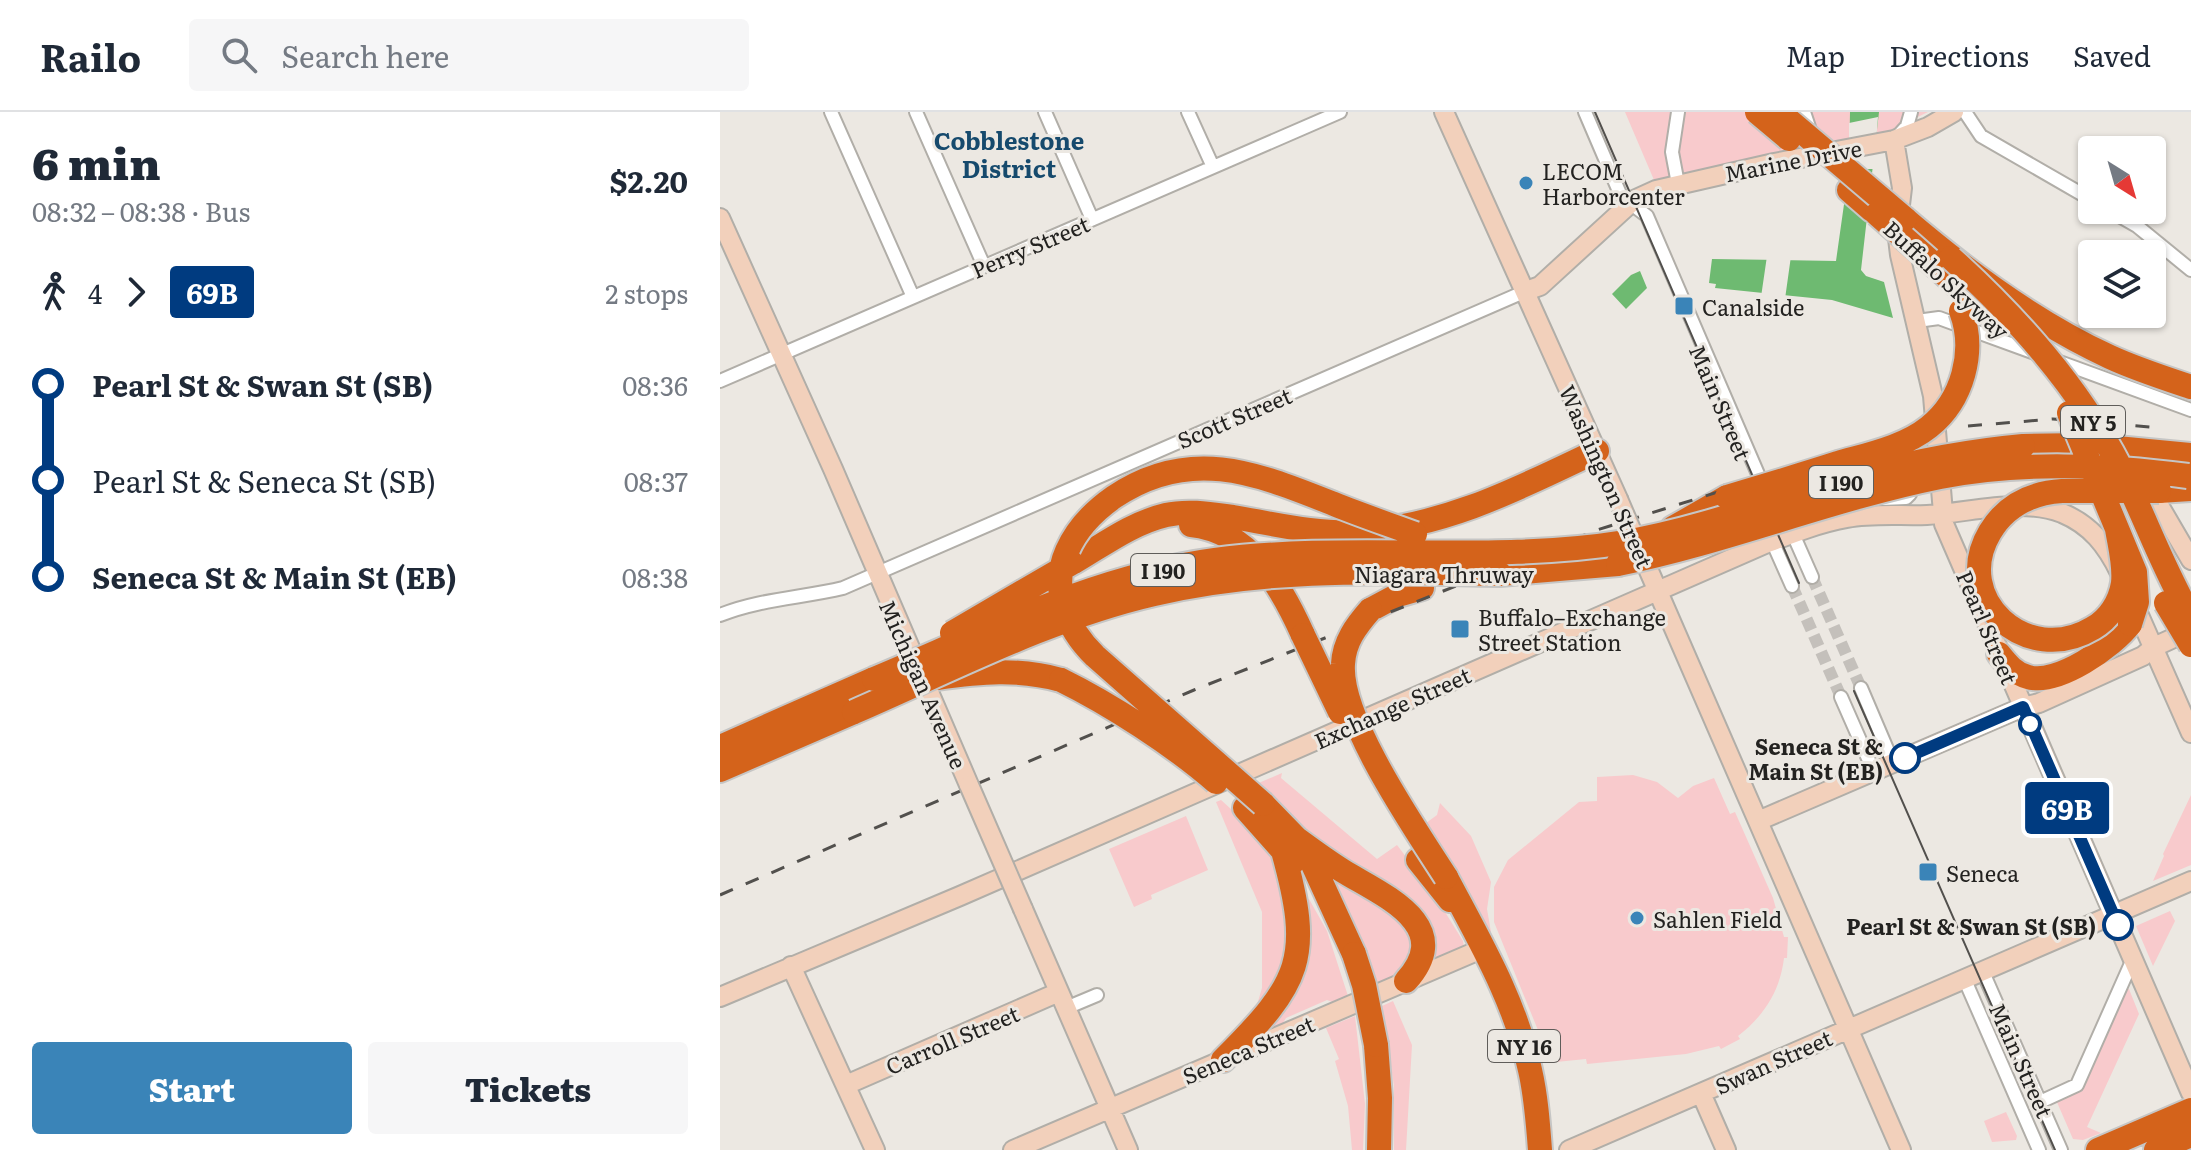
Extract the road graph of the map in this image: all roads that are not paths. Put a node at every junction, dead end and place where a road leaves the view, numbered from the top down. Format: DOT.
graph roads {
  1 [pos="831,112"];
  2 [pos="916,112"];
  3 [pos="1045,112"];
  4 [pos="1188,112"];
  5 [pos="1340,112"];
  6 [pos="1444,112"];
  7 [pos="1585,112"];
  8 [pos="1678,112"];
  9 [pos="1757,112"];
  10 [pos="1779,112"];
  11 [pos="1796,112"];
  12 [pos="1804,112"];
  13 [pos="1911,112"];
  14 [pos="1954,112"];
  15 [pos="1965,112"];
  16 [pos="1894,140"];
  17 [pos="1829,153"];
  18 [pos="1774,163"];
  19 [pos="1213,167"];
  20 [pos="1678,184"];
  21 [pos="2078,192"];
  22 [pos="1632,205"];
  23 [pos="720,218"];
  24 [pos="1092,219"];
  25 [pos="2134,224"];
  26 [pos="1940,259"];
  27 [pos="984,266"];
  28 [pos="2191,270"];
  29 [pos="1526,291"];
  30 [pos="913,297"];
  31 [pos="1917,321"];
  32 [pos="782,355"];
  33 [pos="720,381"];
  34 [pos="2191,387"];
  35 [pos="2191,410"];
  36 [pos="2069,413"];
  37 [pos="1597,451"];
  38 [pos="2191,455"];
  39 [pos="1938,461"];
  40 [pos="1904,470"];
  41 [pos="2191,477"];
  42 [pos="2191,489"];
  43 [pos="1941,513"];
  44 [pos="2117,529"];
  45 [pos="1663,533"];
  46 [pos="1782,538"];
  47 [pos="1472,553"];
  48 [pos="2191,560"];
  49 [pos="1074,562"];
  50 [pos="876,574"];
  51 [pos="1500,574"];
  52 [pos="1812,577"];
  53 [pos="1792,586"];
  54 [pos="1657,591"];
  55 [pos="720,615"];
  56 [pos="2191,617"];
  57 [pos="2191,630"];
  58 [pos="2191,645"];
  59 [pos="2154,647"];
  60 [pos="1999,654"];
  61 [pos="932,678"];
  62 [pos="874,679"];
  63 [pos="1861,688"];
  64 [pos="1841,697"];
  65 [pos="2023,707"];
  66 [pos="2191,733"];
  67 [pos="720,747"];
  68 [pos="1883,768"];
  69 [pos="720,770"];
  70 [pos="1254,806"];
  71 [pos="1758,821"];
  72 [pos="1290,845"];
  73 [pos="2191,881"];
  74 [pos="2114,915"];
  75 [pos="1472,927"];
  76 [pos="1484,948"];
  77 [pos="2133,959"];
  78 [pos="791,966"];
  79 [pos="1974,973"];
  80 [pos="1406,981"];
  81 [pos="1097,995"];
  82 [pos="720,997"];
  83 [pos="1062,1000"];
  84 [pos="1846,1029"];
  85 [pos="1223,1060"];
  86 [pos="846,1085"];
  87 [pos="1701,1093"];
  88 [pos="2191,1093"];
  89 [pos="2040,1102"];
  90 [pos="1109,1107"];
  91 [pos="2191,1110"];
  92 [pos="2191,1135"];
  93 [pos="875,1150"];
  94 [pos="1013,1150"];
  95 [pos="1128,1150"];
  96 [pos="1379,1150"];
  97 [pos="1540,1150"];
  98 [pos="1569,1150"];
  99 [pos="1726,1150"];
  100 [pos="1901,1150"];
  101 [pos="2039,1150"];
  102 [pos="2061,1150"];
  103 [pos="2098,1150"];
  104 [pos="2156,1150"];
  1 -- 30 [label="street"];
  2 -- 27 [label="street"];
  3 -- 24 [label="street"];
  4 -- 19 [label="street"];
  5 -- 19 [label="street, Perry Street"];
  6 -- 29 [label="street, Washington Street"];
  7 -- 22 [label="street, Main Street"];
  8 -- 20 [label="street"];
  9 -- 26 [label="highway, Buffalo Skyway / NY 5, bridge"];
  10 -- 26 [label="highway, Buffalo Skyway / NY 5, bridge"];
  11 -- 18 [label="street"];
  12 -- 17 [label="street"];
  13 -- 16 [label="street"];
  14 -- 16 [label="street, Marine Drive"];
  15 -- 21 [label="street"];
  16 -- 17 [label="street, Marine Drive"];
  16 -- 31 [label="street, Pearl Street"];
  17 -- 18 [label="street, Marine Drive"];
  18 -- 20 [label="street, Marine Drive"];
  19 -- 24 [label="street, Perry Street"];
  20 -- 22 [label="street, Marine Drive"];
  22 -- 29 [label="street, Scott Street"];
  22 -- 46 [label="street, Main Street"];
  23 -- 32 [label="street, Michigan Avenue"];
  24 -- 27 [label="street, Perry Street"];
  25 -- 28 [label="street"];
  26 -- 34 [label="highway, bridge"];
  26 -- 36 [label="highway, Buffalo Skyway / NY 5"];
  26 -- 45 [label="highway, bridge"];
  26 -- 56 [label="highway, Buffalo Skyway / NY 5, bridge"];
  27 -- 30 [label="street, Perry Street"];
  29 -- 37 [label="street, Washington Street"];
  29 -- 50 [label="street, Scott Street"];
  30 -- 32 [label="street, Perry Street"];
  31 -- 35 [label="street"];
  31 -- 39 [label="street, Pearl Street"];
  32 -- 33 [label="street, Perry Street"];
  32 -- 50 [label="street, Michigan Avenue"];
  36 -- 44 [label="highway, bridge"];
  36 -- 58 [label="highway, Buffalo Skyway / NY 5, bridge"];
  37 -- 49 [label="highway, bridge"];
  37 -- 54 [label="street, Washington Street, bridge"];
  38 -- 45 [label="highway, Niagara Thruway / I 190, bridge"];
  39 -- 40 [label="street"];
  39 -- 43 [label="street, Pearl Street"];
  39 -- 48 [label="street"];
  40 -- 40 [label="street"];
  41 -- 51 [label="highway, Niagara Thruway / I 190, bridge"];
  42 -- 44 [label="highway, bridge"];
  43 -- 46 [label="street, Exchange Street"];
  43 -- 59 [label="street, Exchange Street"];
  43 -- 60 [label="street, Pearl Street"];
  44 -- 60 [label="highway, bridge"];
  45 -- 47 [label="highway, Niagara Thruway / I 190, bridge"];
  46 -- 52 [label="street, Main Street"];
  46 -- 53 [label="street, Main Street"];
  46 -- 54 [label="street, Exchange Street"];
  47 -- 62 [label="highway, Niagara Thruway / I 190, bridge"];
  47 -- 70 [label="highway, bridge"];
  49 -- 62 [label="highway, bridge"];
  49 -- 75 [label="highway, bridge"];
  50 -- 55 [label="street, Scott Street"];
  50 -- 83 [label="street, Michigan Avenue, bridge"];
  51 -- 61 [label="highway, Niagara Thruway / I 190, bridge"];
  51 -- 75 [label="highway, bridge"];
  54 -- 71 [label="street, Washington Street"];
  54 -- 78 [label="street, Exchange Street"];
  57 -- 59 [label="street"];
  59 -- 65 [label="street"];
  59 -- 66 [label="street, Exchange Street"];
  60 -- 65 [label="street, Pearl Street"];
  61 -- 69 [label="highway, Niagara Thruway / I 190, bridge"];
  61 -- 70 [label="highway, bridge"];
  62 -- 67 [label="highway, Niagara Thruway / I 190"];
  63 -- 68 [label="street"];
  64 -- 68 [label="street"];
  65 -- 68 [label="street"];
  65 -- 74 [label="street, Pearl Street"];
  68 -- 71 [label="street"];
  70 -- 72 [label="highway"];
  71 -- 84 [label="street, Washington Street"];
  72 -- 80 [label="highway"];
  72 -- 85 [label="highway"];
  72 -- 96 [label="highway, bridge"];
  73 -- 74 [label="street, Swan Street"];
  74 -- 77 [label="street, Pearl Street"];
  74 -- 79 [label="street, Swan Street"];
  75 -- 76 [label="highway"];
  76 -- 80 [label="street, Seneca Street"];
  76 -- 97 [label="highway, NY 16"];
  77 -- 88 [label="street, Pearl Street"];
  77 -- 89 [label="street"];
  78 -- 82 [label="street, Exchange Street"];
  78 -- 86 [label="street"];
  79 -- 84 [label="street, Swan Street"];
  79 -- 89 [label="street, Main Street"];
  79 -- 101 [label="street, Main Street"];
  80 -- 85 [label="street, Seneca Street"];
  81 -- 83 [label="street"];
  83 -- 86 [label="street, Carroll Street"];
  83 -- 90 [label="street, Michigan Avenue"];
  84 -- 87 [label="street, Swan Street"];
  84 -- 100 [label="street, Washington Street"];
  85 -- 90 [label="street, Seneca Street"];
  86 -- 93 [label="street"];
  87 -- 98 [label="street, Swan Street"];
  87 -- 99 [label="street"];
  89 -- 102 [label="street, Main Street"];
  90 -- 94 [label="street, Seneca Street"];
  90 -- 95 [label="street, Michigan Avenue"];
  91 -- 103 [label="highway"];
  92 -- 104 [label="highway"];
}
